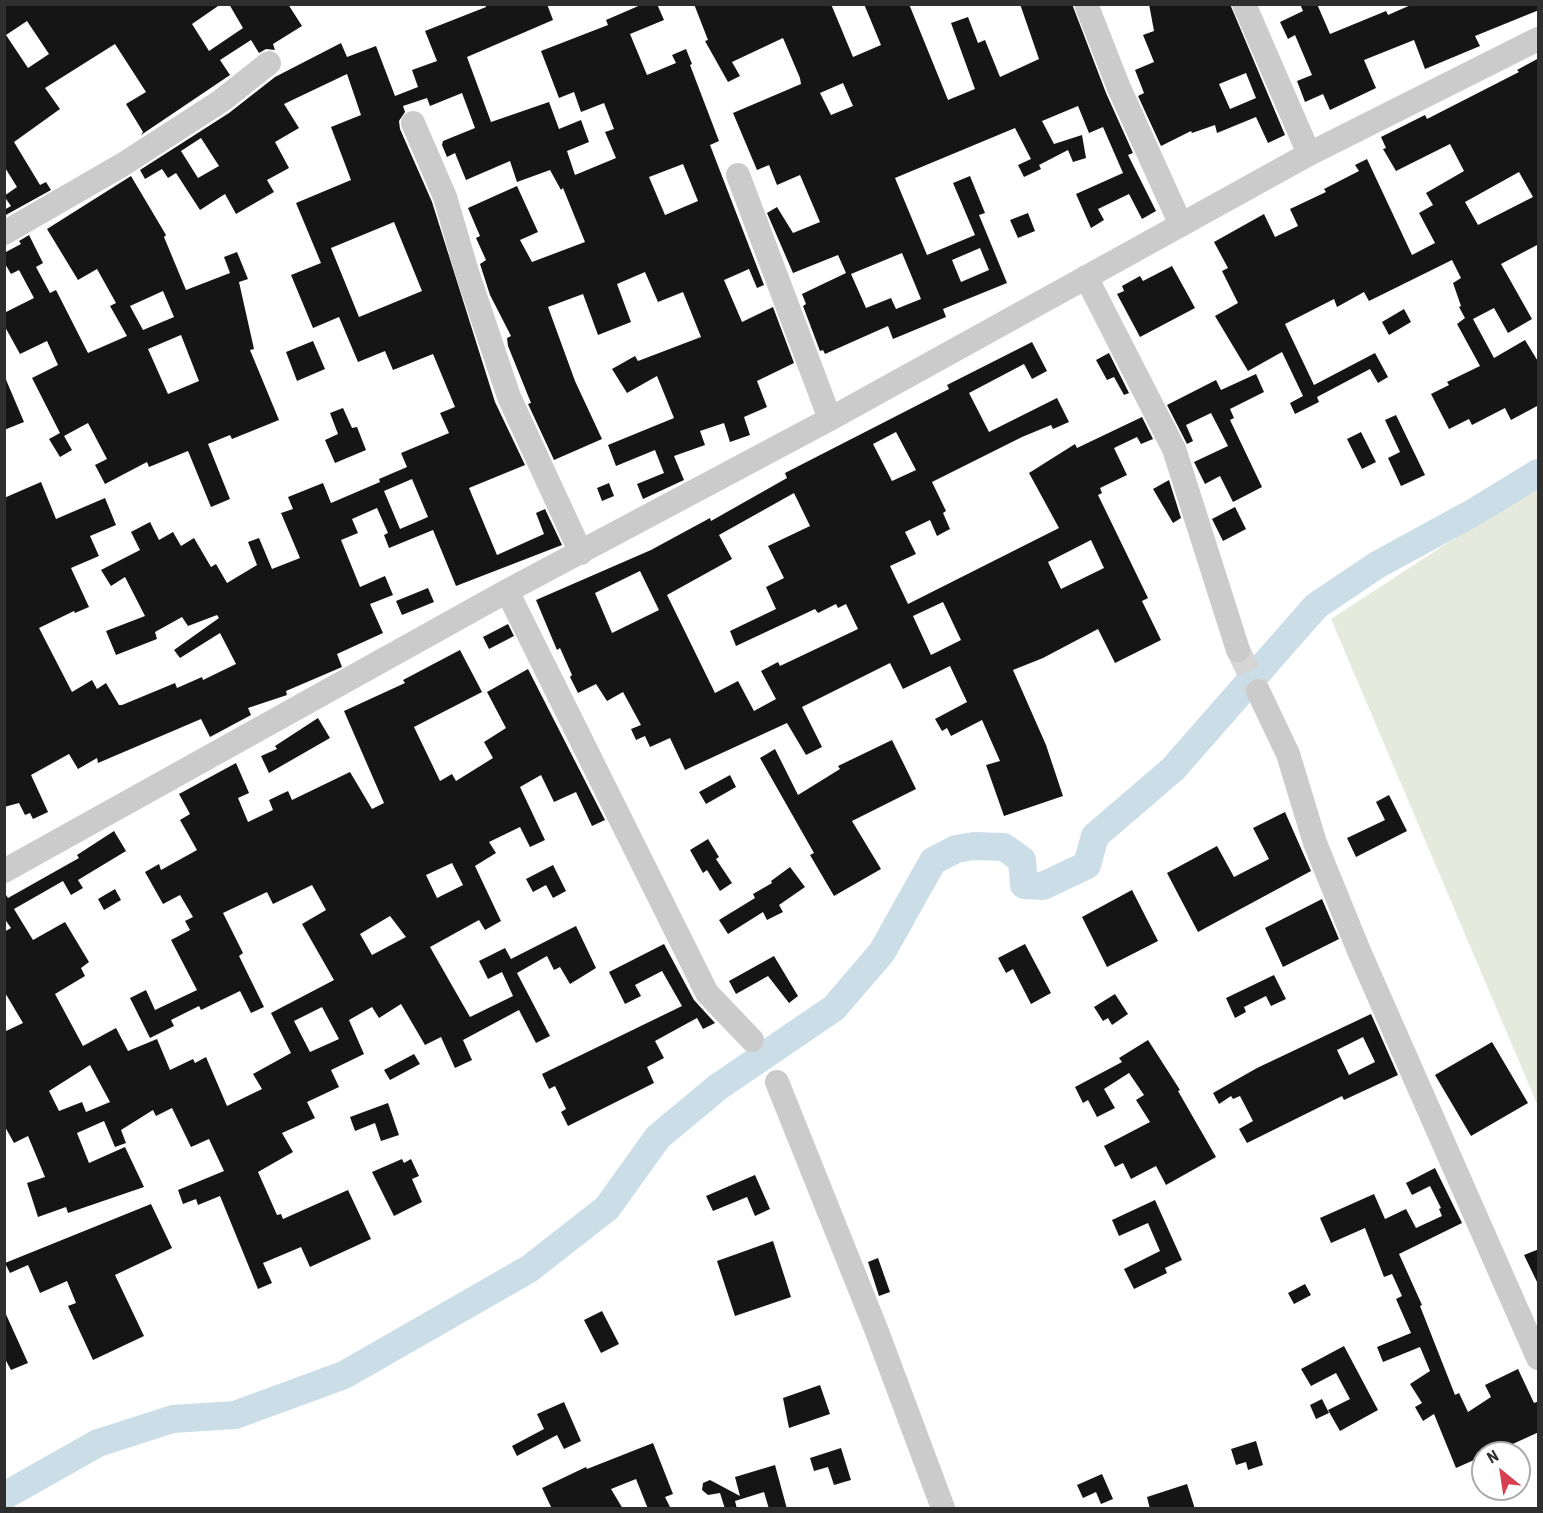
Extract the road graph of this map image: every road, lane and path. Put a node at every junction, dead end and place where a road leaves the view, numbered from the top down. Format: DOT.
graph roads {
  1 [pos="1086,4"];
  2 [pos="1244,4"];
  3 [pos="1539,39"];
  4 [pos="269,63"];
  5 [pos="413,123"];
  6 [pos="1309,154"];
  7 [pos="738,175"];
  8 [pos="1180,225"];
  9 [pos="4,233"];
  10 [pos="1086,277"];
  11 [pos="831,419"];
  12 [pos="581,553"];
  13 [pos="507,591"];
  14 [pos="1238,650"];
  15 [pos="1258,692"];
  16 [pos="4,871"];
  17 [pos="752,1040"];
  18 [pos="777,1082"];
  19 [pos="1539,1358"];
  20 [pos="943,1509"];
  1 -- 8 [label="street"];
  2 -- 6 [label="street"];
  3 -- 6 [label="street"];
  4 -- 9 [label="street"];
  5 -- 12 [label="street"];
  6 -- 8 [label="street"];
  7 -- 11 [label="street"];
  8 -- 10 [label="street"];
  10 -- 11 [label="street"];
  10 -- 14 [label="street"];
  11 -- 12 [label="street"];
  12 -- 13 [label="street"];
  13 -- 16 [label="street"];
  13 -- 17 [label="street"];
  15 -- 19 [label="street"];
  18 -- 20 [label="street"];
}
